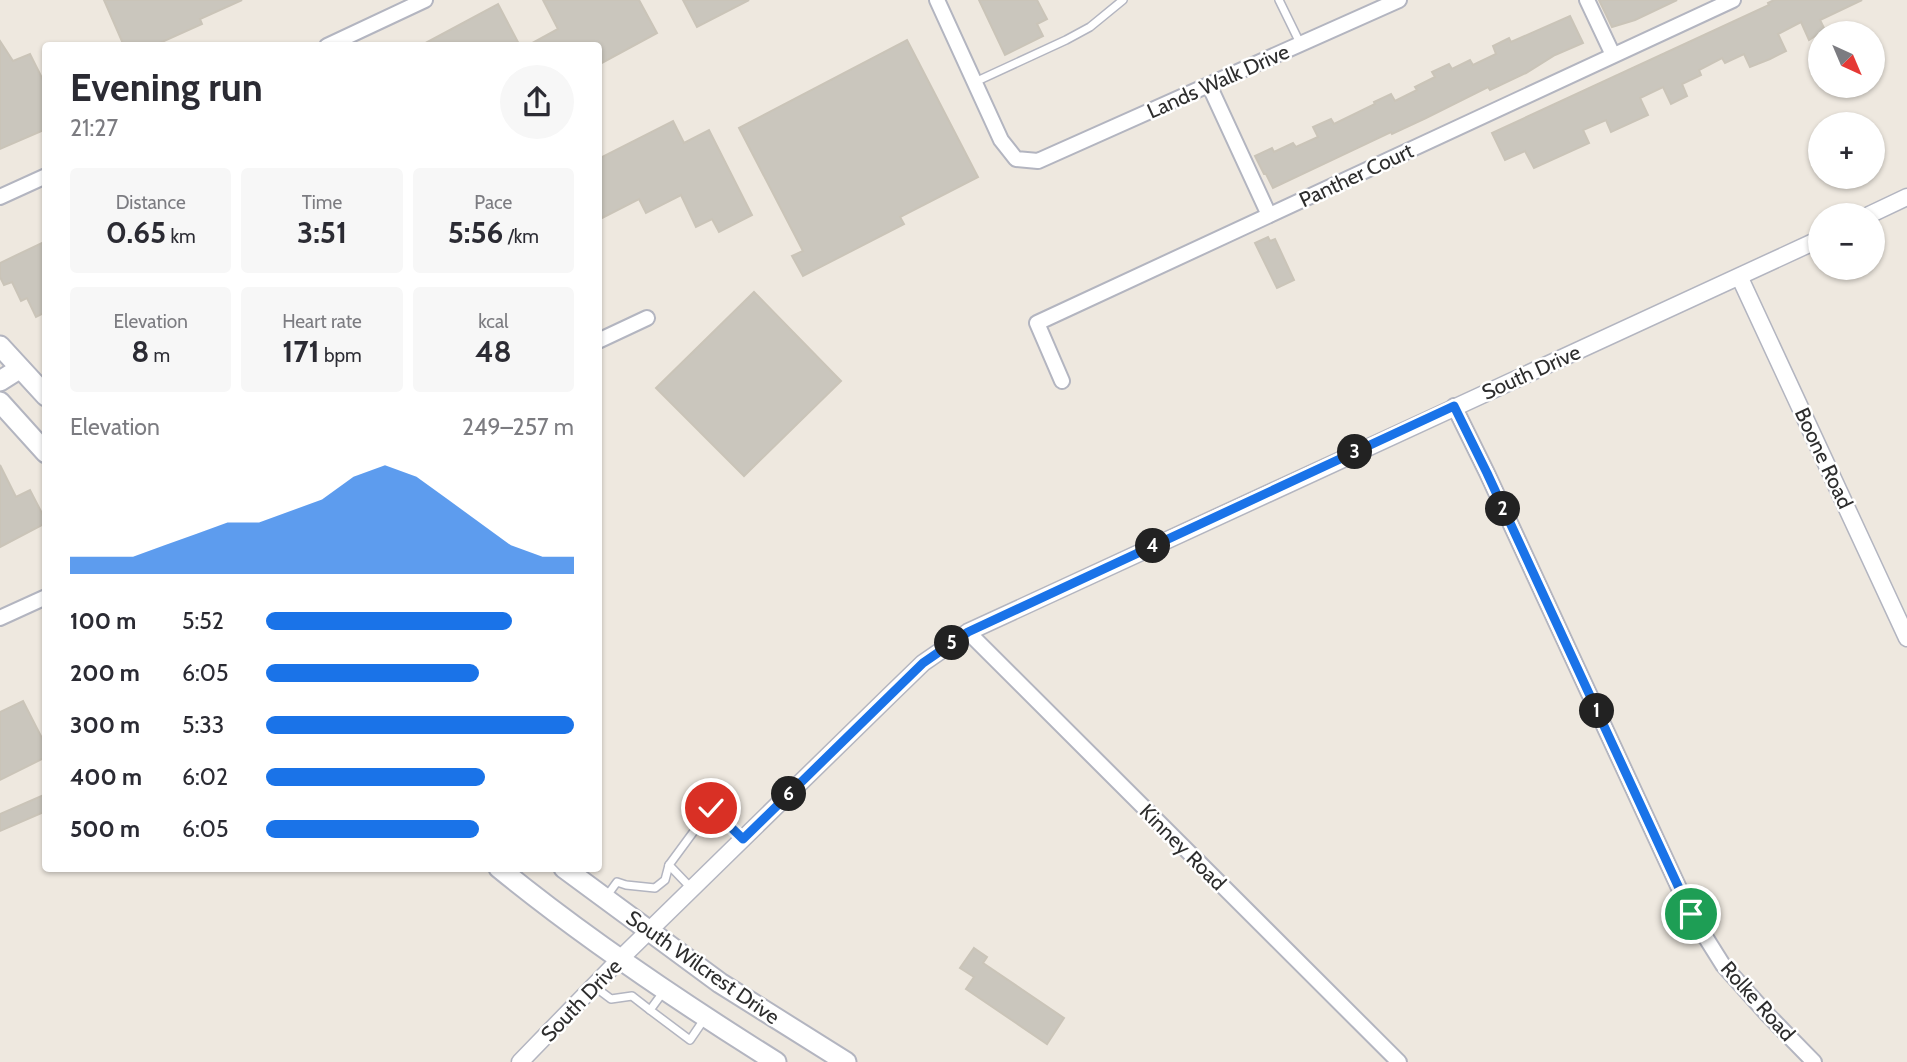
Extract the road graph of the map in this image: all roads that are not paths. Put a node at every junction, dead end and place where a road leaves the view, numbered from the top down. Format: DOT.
graph roads {
  1 [pos="425,0"];
  2 [pos="937,0"];
  3 [pos="1107,0"];
  4 [pos="1122,0"];
  5 [pos="1279,0"];
  6 [pos="1399,0"];
  7 [pos="1587,0"];
  8 [pos="1733,0"];
  9 [pos="1112,9"];
  10 [pos="336,42"];
  11 [pos="1301,44"];
  12 [pos="1613,55"];
  13 [pos="975,82"];
  14 [pos="1209,85"];
  15 [pos="42,178"];
  16 [pos="0,197"];
  17 [pos="1907,197"];
  18 [pos="1885,207"];
  19 [pos="1269,215"];
  20 [pos="1808,245"];
  21 [pos="1740,278"];
  22 [pos="647,318"];
  23 [pos="602,339"];
  24 [pos="0,346"];
  25 [pos="19,369"];
  26 [pos="0,381"];
  27 [pos="1062,381"];
  28 [pos="42,392"];
  29 [pos="0,402"];
  30 [pos="1454,406"];
  31 [pos="42,449"];
  32 [pos="42,599"];
  33 [pos="0,618"];
  34 [pos="968,632"];
  35 [pos="1907,638"];
  36 [pos="743,839"];
  37 [pos="669,865"];
  38 [pos="504,872"];
  39 [pos="569,872"];
  40 [pos="692,889"];
  41 [pos="605,899"];
  42 [pos="648,932"];
  43 [pos="620,959"];
  44 [pos="594,986"];
  45 [pos="664,990"];
  46 [pos="650,1010"];
  47 [pos="705,1018"];
  48 [pos="837,1060"];
  49 [pos="520,1062"];
  50 [pos="776,1062"];
  51 [pos="1399,1062"];
  52 [pos="1814,1062"];
  1 -- 10 [label="street"];
  2 -- 13 [label="street"];
  3 -- 9 [label="lane"];
  4 -- 9 [label="lane"];
  5 -- 11 [label="lane"];
  6 -- 11 [label="street, Lands Walk Drive"];
  7 -- 12 [label="street"];
  8 -- 12 [label="street, Panther Court"];
  9 -- 13 [label="lane"];
  11 -- 14 [label="street, Lands Walk Drive"];
  12 -- 19 [label="street, Panther Court"];
  13 -- 14 [label="street, Lands Walk Drive"];
  14 -- 19 [label="street"];
  15 -- 16 [label="street"];
  17 -- 18 [label="street"];
  19 -- 27 [label="street, Panther Court"];
  20 -- 21 [label="street, South Drive"];
  21 -- 30 [label="street, South Drive"];
  21 -- 35 [label="street, Boone Road"];
  22 -- 23 [label="street"];
  24 -- 25 [label="main road"];
  25 -- 26 [label="main road"];
  25 -- 28 [label="main road"];
  29 -- 31 [label="main road"];
  30 -- 34 [label="street, South Drive"];
  30 -- 52 [label="street, Rolke Road"];
  32 -- 33 [label="street"];
  34 -- 36 [label="street, South Drive"];
  34 -- 51 [label="street, Kinney Road"];
  36 -- 37 [label="lane"];
  36 -- 40 [label="street, South Drive"];
  37 -- 40 [label="lane"];
  37 -- 41 [label="lane"];
  38 -- 43 [label="main road, South Wilcrest Drive"];
  39 -- 41 [label="main road, South Wilcrest Drive"];
  40 -- 42 [label="street, South Drive"];
  41 -- 42 [label="main road, South Wilcrest Drive"];
  42 -- 43 [label="street, South Drive"];
  42 -- 48 [label="main road, South Wilcrest Drive"];
  43 -- 44 [label="street, South Drive"];
  43 -- 45 [label="main road, South Wilcrest Drive"];
  44 -- 46 [label="lane"];
  44 -- 49 [label="street, South Drive"];
  45 -- 46 [label="lane"];
  45 -- 47 [label="main road, South Wilcrest Drive"];
  46 -- 47 [label="lane"];
  47 -- 50 [label="main road, South Wilcrest Drive"];
}
